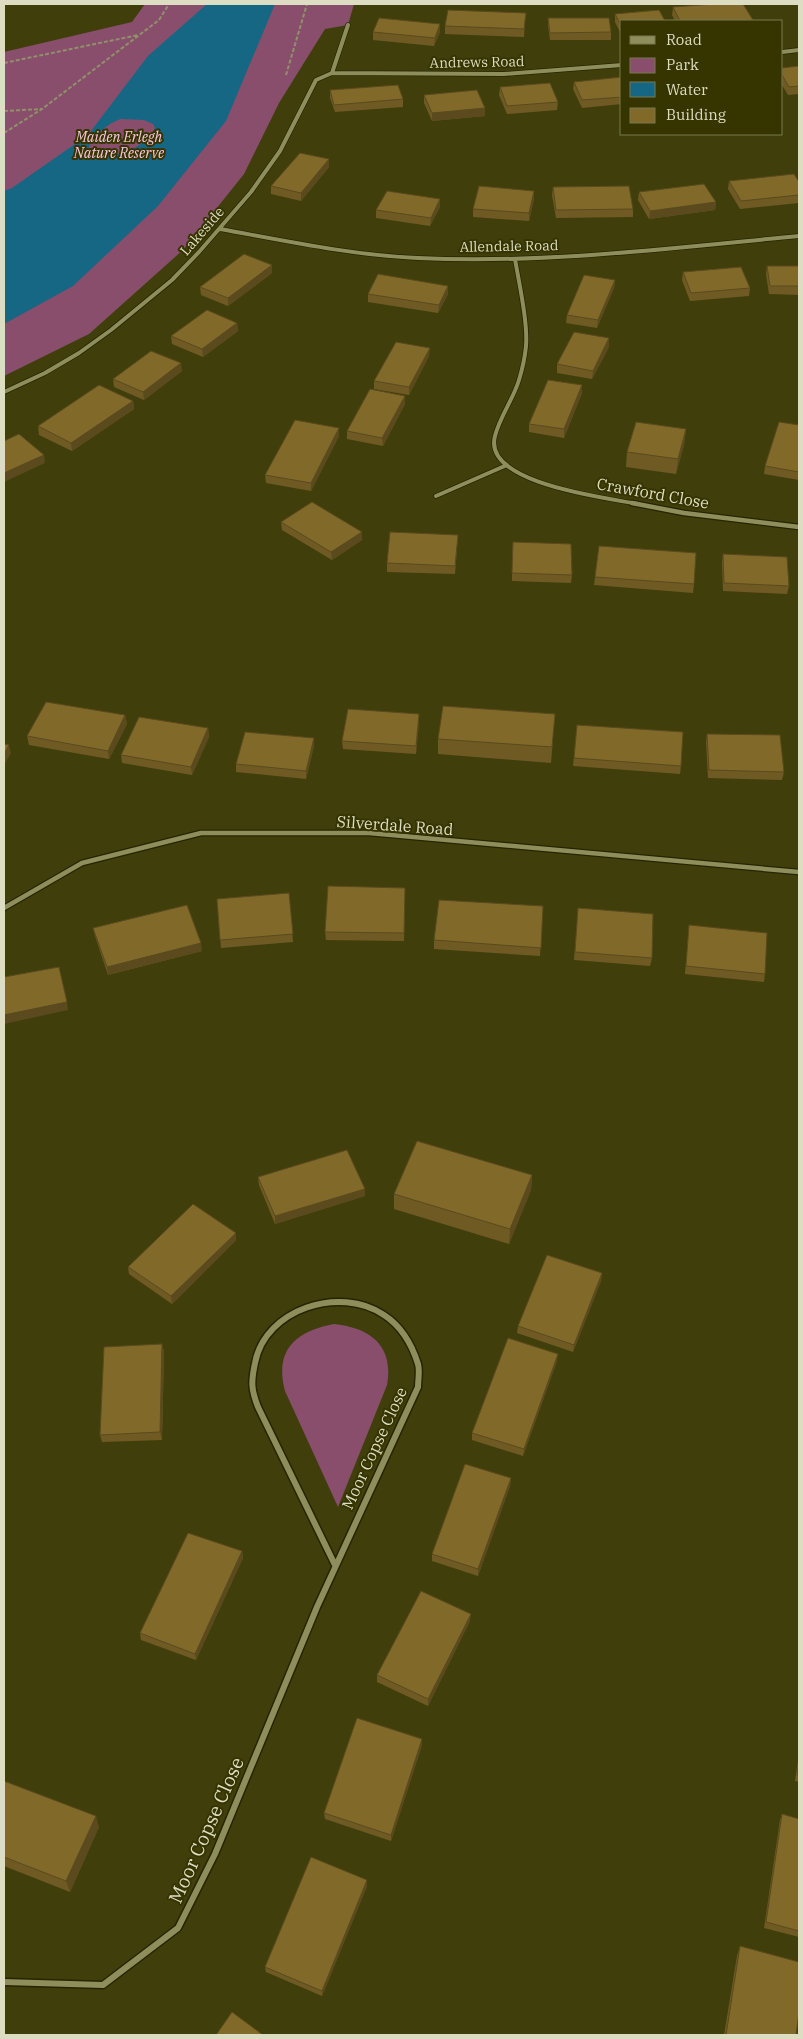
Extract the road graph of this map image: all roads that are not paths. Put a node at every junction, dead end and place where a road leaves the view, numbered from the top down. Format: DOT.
graph roads {
  1 [pos="348,25"];
  2 [pos="799,50"];
  3 [pos="783,52"];
  4 [pos="620,65"];
  5 [pos="332,73"];
  6 [pos="220,229"];
  7 [pos="799,236"];
  8 [pos="515,259"];
  9 [pos="4,392"];
  10 [pos="507,465"];
  11 [pos="436,496"];
  12 [pos="799,527"];
  13 [pos="799,872"];
  14 [pos="4,908"];
  15 [pos="335,1565"];
  16 [pos="4,1982"];
  1 -- 5 [label="street"];
  2 -- 3 [label="street"];
  4 -- 5 [label="street, Andrews Road"];
  5 -- 6 [label="street, Lakeside"];
  6 -- 8 [label="street, Allendale Road"];
  6 -- 9 [label="street, Lakeside"];
  7 -- 8 [label="street, Allendale Road"];
  8 -- 10 [label="street, Crawford Close"];
  10 -- 11 [label="street"];
  10 -- 12 [label="street, Crawford Close"];
  13 -- 14 [label="street, Silverdale Road"];
  15 -- 15 [label="street, Moor Copse Close"];
  15 -- 16 [label="street, Moor Copse Close"];
}
